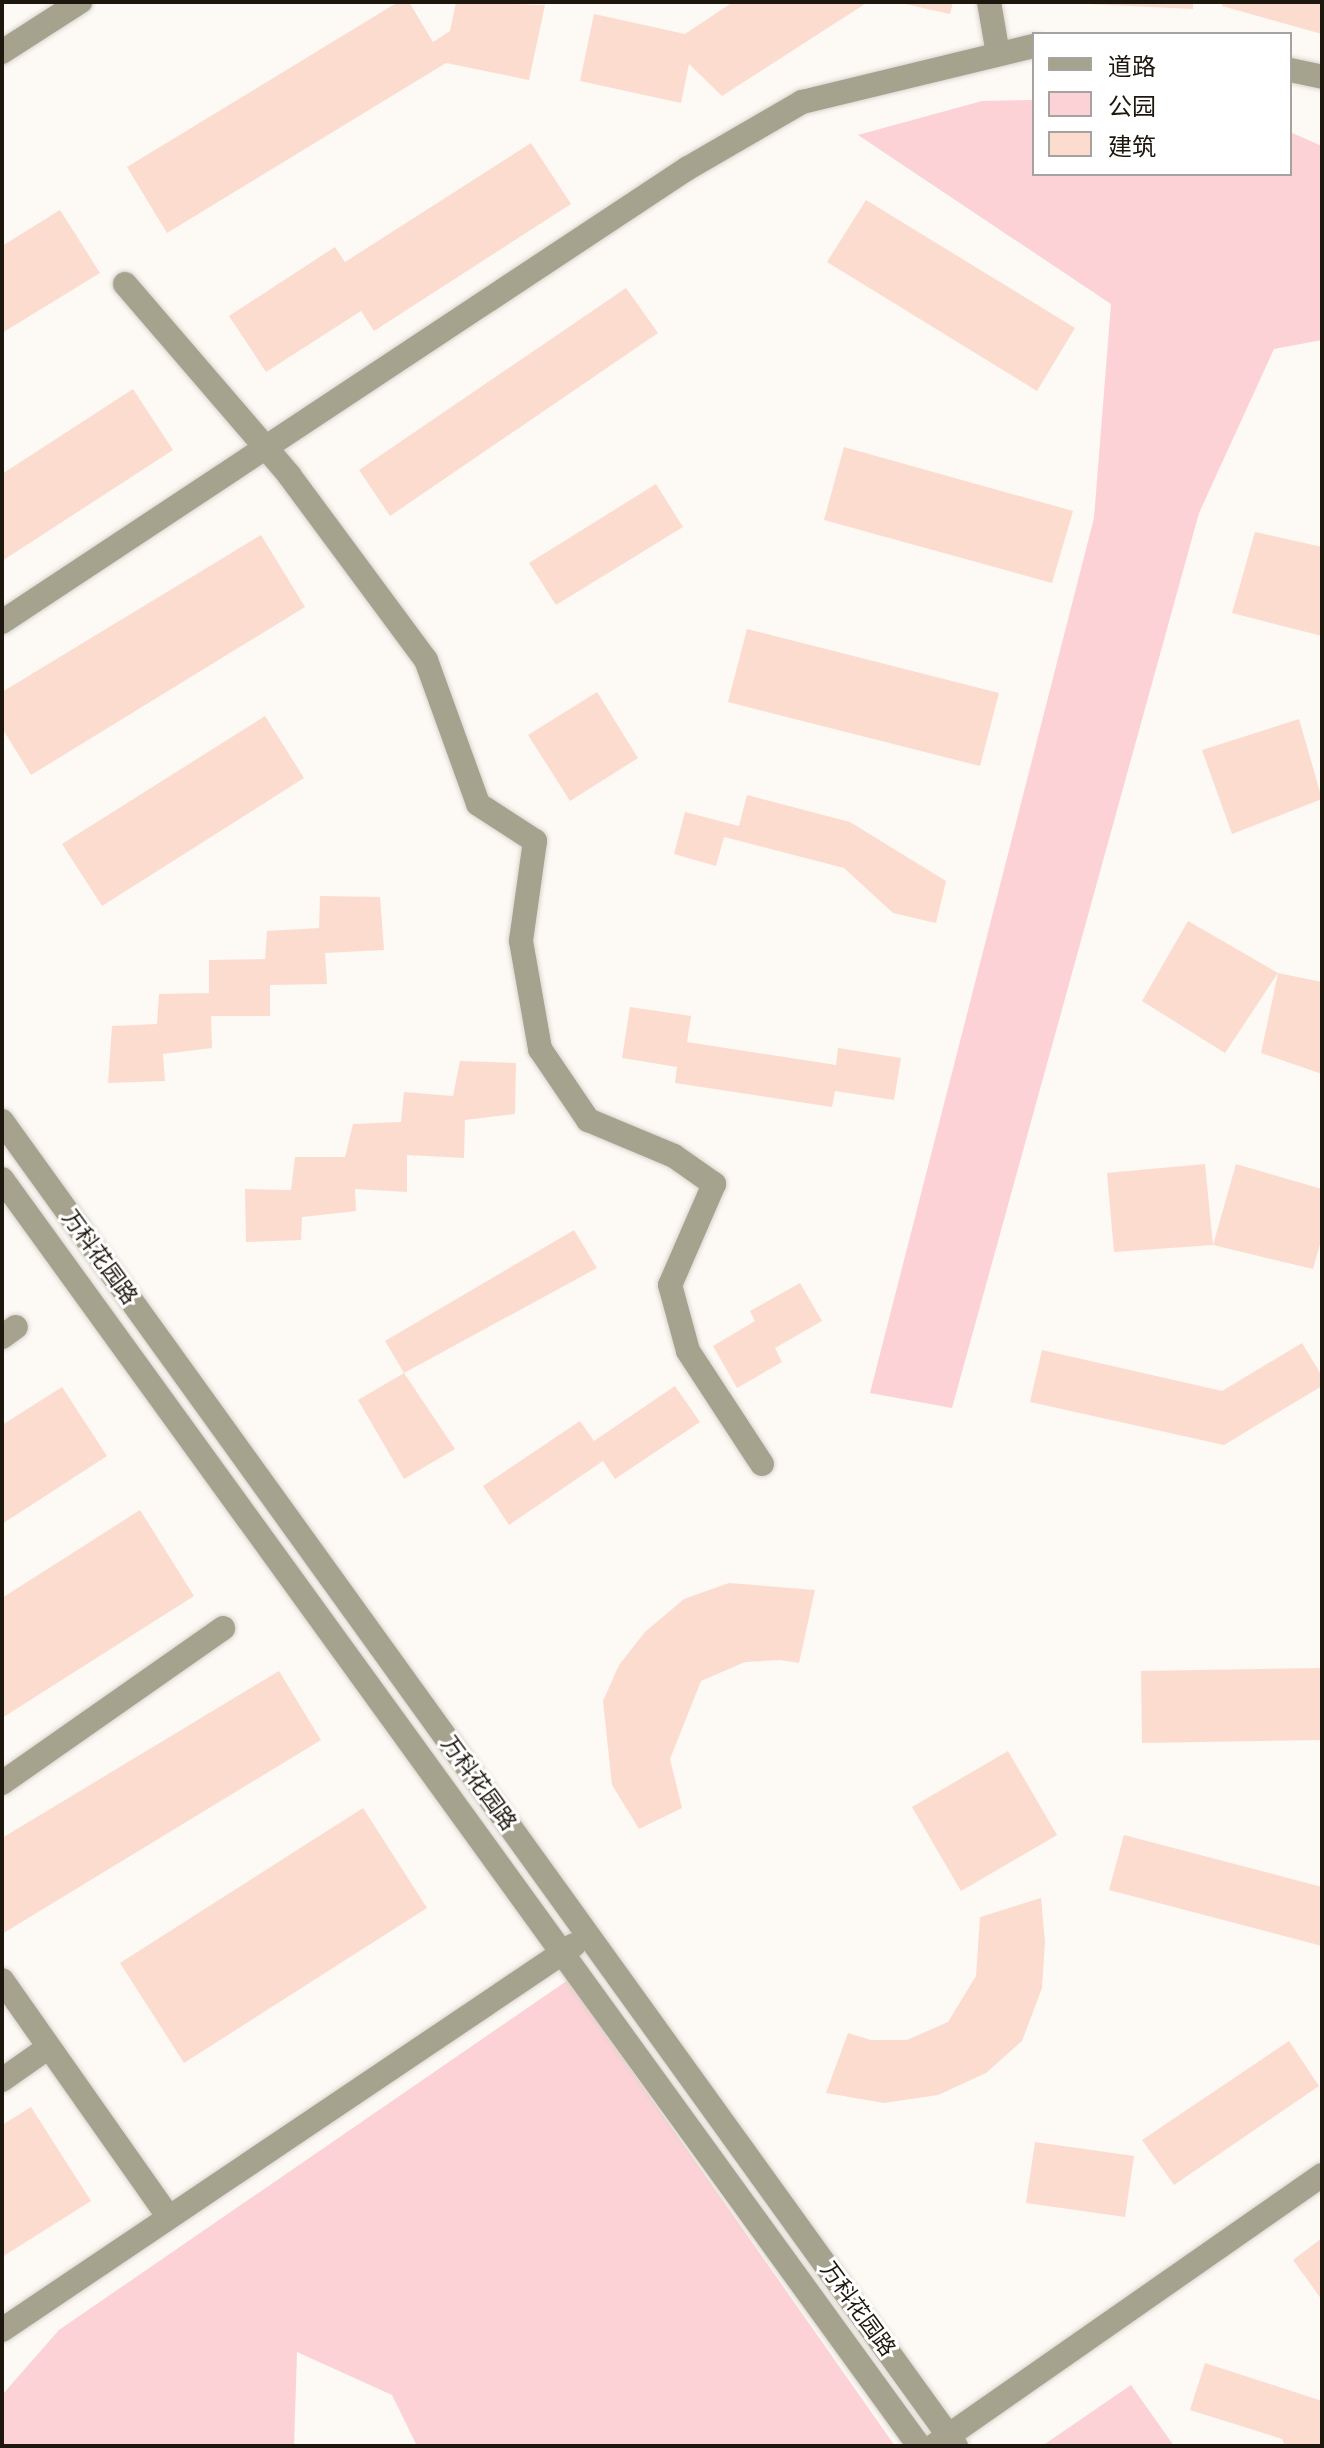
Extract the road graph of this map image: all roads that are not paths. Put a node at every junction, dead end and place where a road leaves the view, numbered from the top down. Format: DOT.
graph roads {
  1 [pos="80,2"];
  2 [pos="989,2"];
  3 [pos="1032,46"];
  4 [pos="2,52"];
  5 [pos="998,54"];
  6 [pos="1292,70"];
  7 [pos="1322,77"];
  8 [pos="125,284"];
  9 [pos="267,449"];
  10 [pos="2,622"];
  11 [pos="2,1121"];
  12 [pos="2,1179"];
  13 [pos="762,1464"];
  14 [pos="223,1628"];
  15 [pos="2,1783"];
  16 [pos="589,1935"];
  17 [pos="561,1953"];
  18 [pos="2,1980"];
  19 [pos="49,2047"];
  20 [pos="2,2080"];
  21 [pos="1322,2175"];
  22 [pos="168,2216"];
  23 [pos="2,2330"];
  24 [pos="946,2443"];
  25 [pos="919,2446"];
  1 -- 4 [label="street"];
  2 -- 5 [label="street"];
  3 -- 5 [label="street"];
  5 -- 9 [label="street"];
  6 -- 7 [label="street"];
  8 -- 9 [label="street"];
  9 -- 10 [label="street"];
  9 -- 13 [label="street"];
  11 -- 16 [label="street, 万科花园路"];
  12 -- 17 [label="street, 万科花园路"];
  14 -- 15 [label="street"];
  16 -- 17 [label="street"];
  16 -- 24 [label="street, 万科花园路"];
  17 -- 22 [label="street"];
  17 -- 25 [label="street, 万科花园路"];
  18 -- 19 [label="street"];
  19 -- 20 [label="street"];
  19 -- 22 [label="street"];
  21 -- 24 [label="street"];
  22 -- 23 [label="street"];
}
